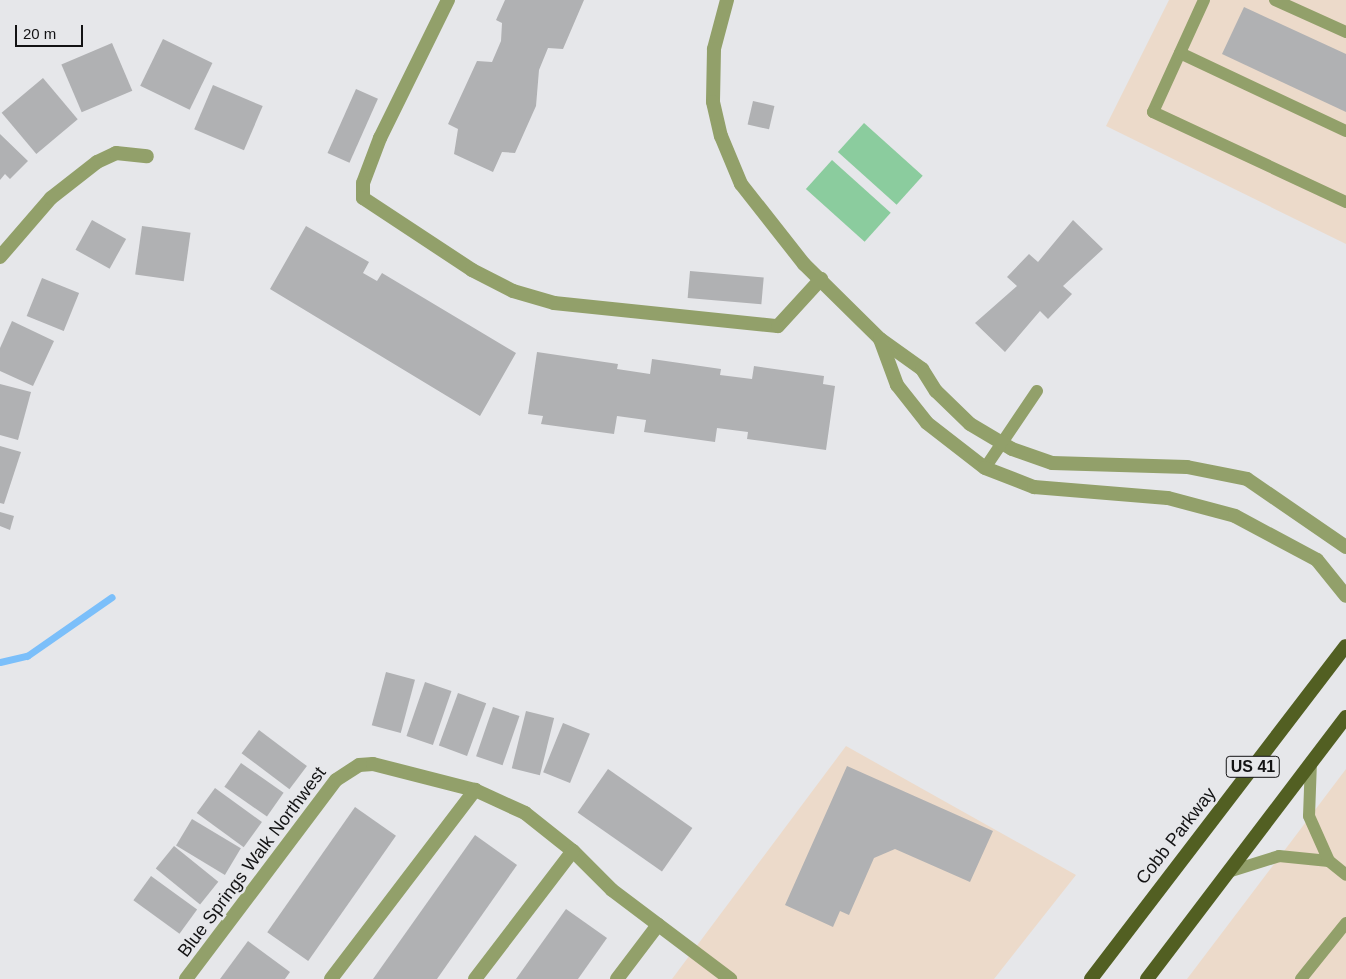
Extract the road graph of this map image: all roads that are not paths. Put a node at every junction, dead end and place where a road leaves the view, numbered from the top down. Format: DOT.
graph roads {
  1 [pos="448,0"];
  2 [pos="727,0"];
  3 [pos="1204,0"];
  4 [pos="1275,0"];
  5 [pos="1346,32"];
  6 [pos="1180,53"];
  7 [pos="1346,131"];
  8 [pos="147,156"];
  9 [pos="1346,202"];
  10 [pos="0,257"];
  11 [pos="821,279"];
  12 [pos="880,339"];
  13 [pos="1037,391"];
  14 [pos="1001,443"];
  15 [pos="985,468"];
  16 [pos="1346,547"];
  17 [pos="1346,596"];
  18 [pos="1346,646"];
  19 [pos="1346,717"];
  20 [pos="1311,762"];
  21 [pos="475,790"];
  22 [pos="573,851"];
  23 [pos="1329,861"];
  24 [pos="1228,872"];
  25 [pos="1346,875"];
  26 [pos="1346,922"];
  27 [pos="658,925"];
  28 [pos="186,979"];
  29 [pos="331,979"];
  30 [pos="475,979"];
  31 [pos="617,979"];
  32 [pos="730,979"];
  33 [pos="1091,979"];
  34 [pos="1147,979"];
  35 [pos="1301,979"];
  1 -- 11 [label="street"];
  2 -- 11 [label="street"];
  3 -- 6 [label="lane"];
  4 -- 5 [label="lane"];
  6 -- 7 [label="lane"];
  6 -- 9 [label="lane"];
  8 -- 10 [label="street"];
  11 -- 12 [label="street"];
  12 -- 14 [label="street"];
  12 -- 15 [label="street"];
  13 -- 14 [label="lane"];
  14 -- 15 [label="lane"];
  14 -- 16 [label="street"];
  15 -- 17 [label="street"];
  18 -- 33 [label="main road, Cobb Parkway / US 41"];
  19 -- 20 [label="main road, US 41"];
  20 -- 23 [label="lane"];
  20 -- 24 [label="main road, US 41"];
  21 -- 22 [label="street, Blue Springs Walk Northwest"];
  21 -- 28 [label="street, Blue Springs Walk Northwest"];
  21 -- 29 [label="street"];
  22 -- 27 [label="street, Blue Springs Walk Northwest"];
  22 -- 30 [label="street"];
  23 -- 24 [label="lane"];
  23 -- 25 [label="lane"];
  24 -- 34 [label="main road, US 41"];
  26 -- 35 [label="lane"];
  27 -- 31 [label="street"];
  27 -- 32 [label="street, Blue Springs Walk Northwest"];
}
